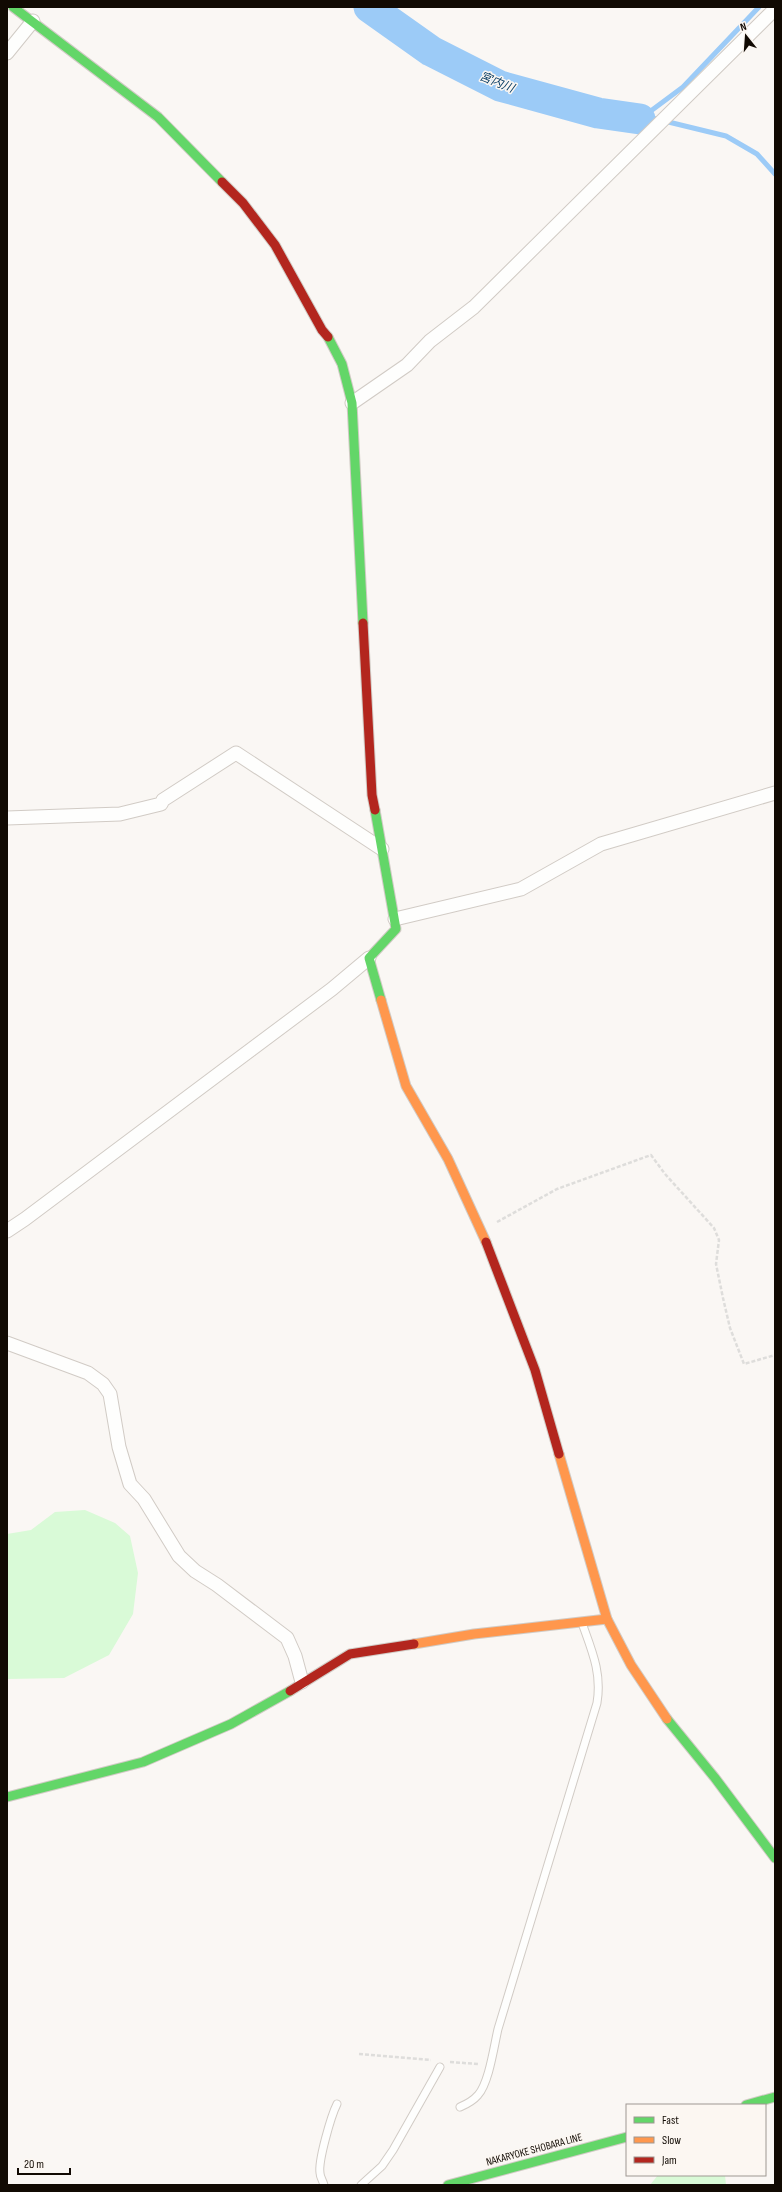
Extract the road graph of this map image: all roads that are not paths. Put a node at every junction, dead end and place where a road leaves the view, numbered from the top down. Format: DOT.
graph roads {
  1 [pos="13,7"];
  2 [pos="775,9"];
  3 [pos="33,21"];
  4 [pos="7,53"];
  5 [pos="352,403"];
  6 [pos="775,793"];
  7 [pos="7,818"];
  8 [pos="382,849"];
  9 [pos="395,919"];
  10 [pos="369,958"];
  11 [pos="7,1231"];
  12 [pos="7,1342"];
  13 [pos="607,1619"];
  14 [pos="582,1623"];
  15 [pos="302,1682"];
  16 [pos="7,1797"];
  17 [pos="775,1858"];
  18 [pos="439,2063"];
  19 [pos="775,2097"];
  20 [pos="337,2104"];
  21 [pos="750,2104"];
  22 [pos="460,2107"];
  23 [pos="626,2137"];
  24 [pos="324,2185"];
  25 [pos="361,2185"];
  26 [pos="448,2185"];
  1 -- 3 [label="street"];
  2 -- 5 [label="street"];
  3 -- 4 [label="street"];
  3 -- 5 [label="street"];
  5 -- 8 [label="street"];
  6 -- 9 [label="street"];
  7 -- 8 [label="street"];
  8 -- 9 [label="street"];
  9 -- 10 [label="street"];
  10 -- 11 [label="street"];
  10 -- 13 [label="street"];
  12 -- 15 [label="street"];
  13 -- 14 [label="street"];
  13 -- 17 [label="street"];
  14 -- 15 [label="street"];
  14 -- 22 [label="lane"];
  15 -- 16 [label="street"];
  18 -- 25 [label="lane"];
  19 -- 21 [label="street"];
  20 -- 24 [label="lane"];
  23 -- 26 [label="street, NAKARYOKE SHOBARA LINE"];
}
